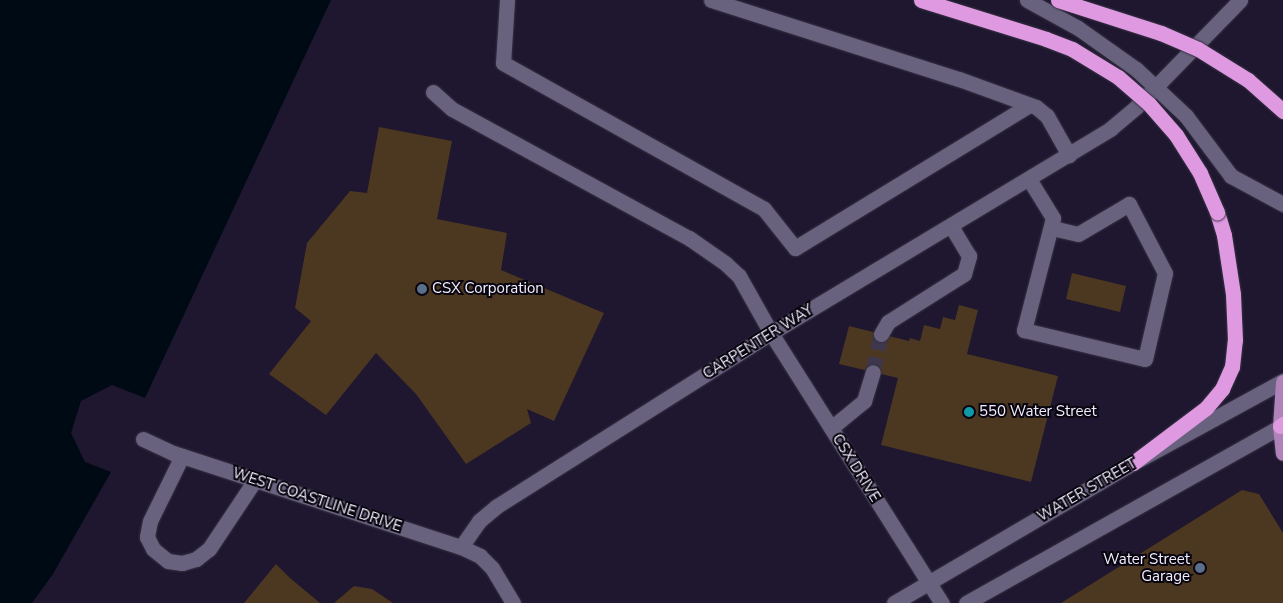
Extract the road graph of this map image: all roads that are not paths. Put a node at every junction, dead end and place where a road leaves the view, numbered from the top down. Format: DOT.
graph roads {
  1 [pos="507,0"];
  2 [pos="711,0"];
  3 [pos="921,0"];
  4 [pos="1027,0"];
  5 [pos="1058,0"];
  6 [pos="1240,0"];
  7 [pos="1157,86"];
  8 [pos="433,92"];
  9 [pos="1029,105"];
  10 [pos="1283,111"];
  11 [pos="1069,155"];
  12 [pos="1029,179"];
  13 [pos="1283,204"];
  14 [pos="951,226"];
  15 [pos="1052,228"];
  16 [pos="771,333"];
  17 [pos="881,334"];
  18 [pos="872,372"];
  19 [pos="1283,381"];
  20 [pos="1282,425"];
  21 [pos="831,428"];
  22 [pos="143,439"];
  23 [pos="1283,453"];
  24 [pos="178,455"];
  25 [pos="1133,463"];
  26 [pos="255,480"];
  27 [pos="460,547"];
  28 [pos="929,582"];
  29 [pos="513,603"];
  30 [pos="894,603"];
  31 [pos="942,603"];
  32 [pos="966,603"];
  1 -- 9 [label="street"];
  2 -- 9 [label="street"];
  3 -- 25 [label="highway, bridge"];
  4 -- 7 [label="street"];
  5 -- 10 [label="highway, bridge"];
  6 -- 7 [label="street, CARPENTER WAY"];
  7 -- 11 [label="street, CARPENTER WAY"];
  7 -- 13 [label="street"];
  8 -- 16 [label="street, CSX DRIVE"];
  9 -- 11 [label="street"];
  11 -- 12 [label="street, CARPENTER WAY"];
  12 -- 14 [label="street, CARPENTER WAY"];
  12 -- 15 [label="street"];
  14 -- 16 [label="street, CARPENTER WAY"];
  14 -- 17 [label="street"];
  15 -- 15 [label="street"];
  16 -- 21 [label="street, CSX DRIVE"];
  16 -- 27 [label="street, CARPENTER WAY"];
  18 -- 21 [label="street"];
  19 -- 20 [label="main road"];
  19 -- 25 [label="street, WATER STREET"];
  20 -- 23 [label="main road"];
  20 -- 32 [label="street"];
  21 -- 28 [label="street, CSX DRIVE"];
  22 -- 24 [label="street, WEST COASTLINE DRIVE"];
  24 -- 26 [label="street, WEST COASTLINE DRIVE"];
  24 -- 26 [label="street"];
  25 -- 28 [label="street, WATER STREET"];
  26 -- 27 [label="street, WEST COASTLINE DRIVE"];
  27 -- 29 [label="street, WEST COASTLINE DRIVE"];
  28 -- 30 [label="street, WATER STREET"];
  28 -- 31 [label="street, CSX DRIVE"];
}
